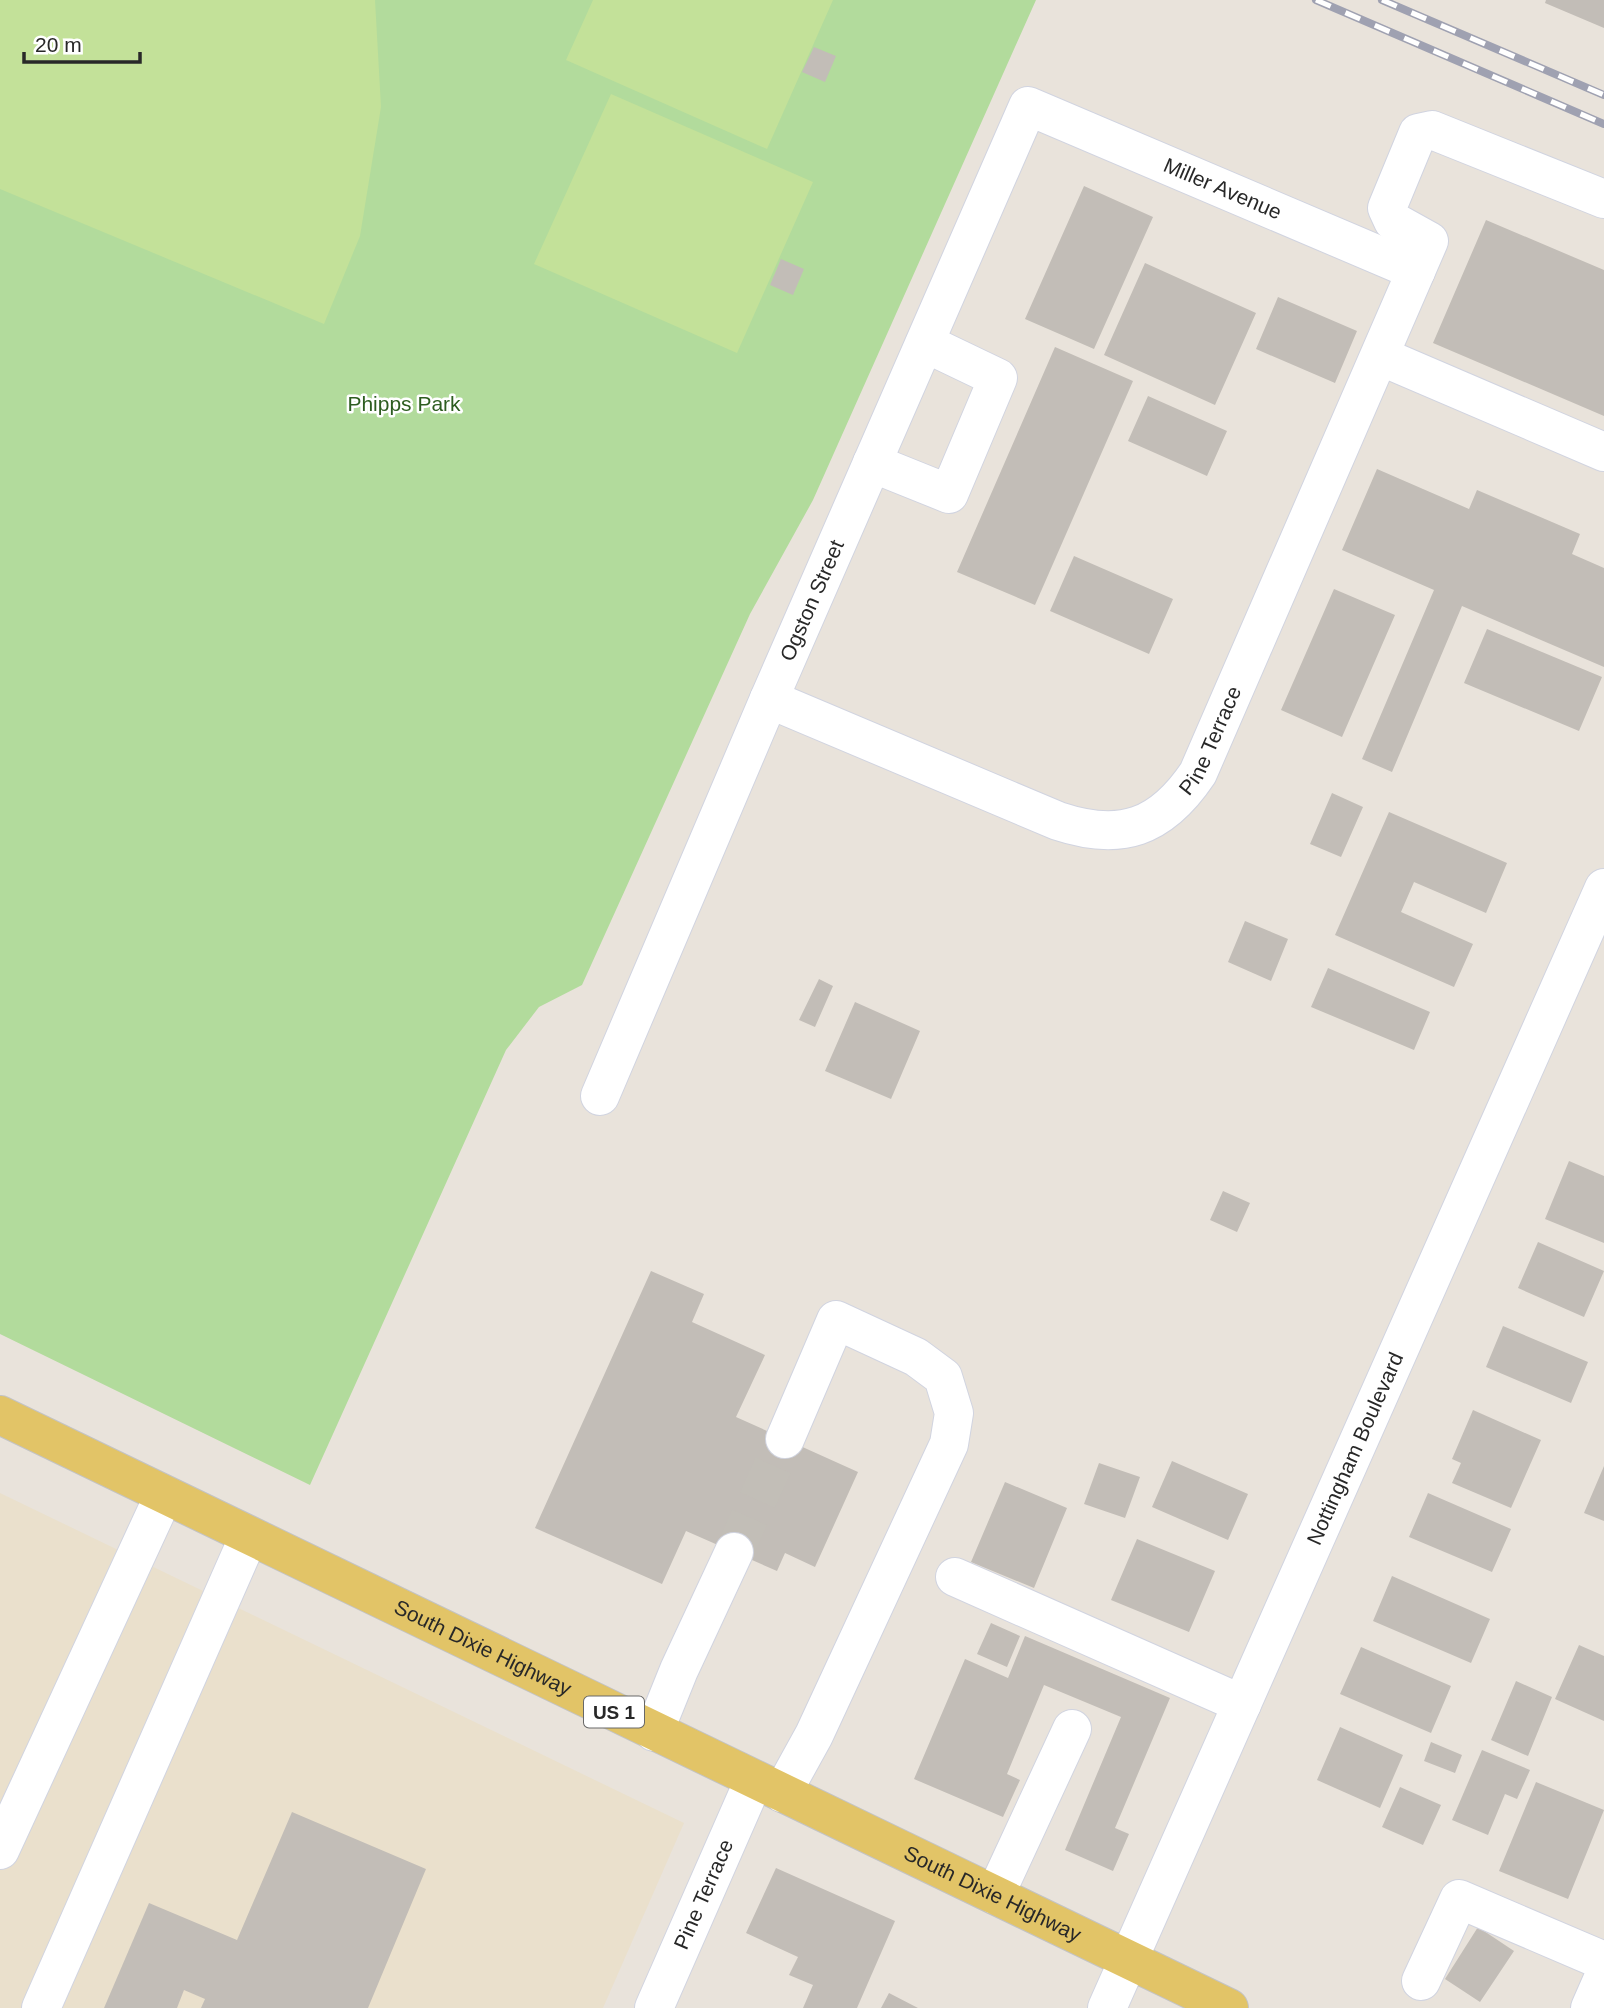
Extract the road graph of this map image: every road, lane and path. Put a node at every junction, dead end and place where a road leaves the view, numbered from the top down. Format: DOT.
graph roads {
  1 [pos="1028,106"];
  2 [pos="1604,199"];
  3 [pos="1416,271"];
  4 [pos="925,343"];
  5 [pos="1380,356"];
  6 [pos="1604,452"];
  7 [pos="872,463"];
  8 [pos="769,699"];
  9 [pos="1604,888"];
  10 [pos="600,1096"];
  11 [pos="0,1415"];
  12 [pos="785,1439"];
  13 [pos="164,1495"];
  14 [pos="249,1536"];
  15 [pos="734,1552"];
  16 [pos="956,1577"];
  17 [pos="1242,1703"];
  18 [pos="1072,1729"];
  19 [pos="654,1732"];
  20 [pos="768,1787"];
  21 [pos="0,1850"];
  22 [pos="995,1895"];
  23 [pos="1128,1959"];
  24 [pos="1604,1961"];
  25 [pos="1421,1981"];
  26 [pos="41,2008"];
  27 [pos="654,2008"];
  28 [pos="1107,2008"];
  29 [pos="1229,2008"];
  1 -- 3 [label="street, Miller Avenue"];
  1 -- 4 [label="street, Ogston Street"];
  2 -- 3 [label="street, Pine Terrace"];
  3 -- 5 [label="street, Pine Terrace"];
  4 -- 7 [label="street, Ogston Street"];
  4 -- 7 [label="street"];
  5 -- 6 [label="street"];
  5 -- 8 [label="street, Pine Terrace"];
  7 -- 8 [label="street, Ogston Street"];
  8 -- 10 [label="street, Ogston Street"];
  9 -- 17 [label="street, Nottingham Boulevard"];
  11 -- 13 [label="main road, South Dixie Highway / US 1"];
  12 -- 20 [label="street, Pine Terrace"];
  13 -- 14 [label="main road, South Dixie Highway / US 1"];
  13 -- 21 [label="street"];
  14 -- 19 [label="main road, South Dixie Highway / US 1"];
  14 -- 26 [label="street"];
  15 -- 19 [label="street"];
  16 -- 17 [label="street"];
  17 -- 23 [label="street, Nottingham Boulevard"];
  18 -- 22 [label="street"];
  19 -- 20 [label="main road, South Dixie Highway / US 1"];
  20 -- 22 [label="main road, South Dixie Highway / US 1"];
  20 -- 27 [label="street, Pine Terrace"];
  22 -- 23 [label="main road, South Dixie Highway / US 1"];
  23 -- 28 [label="street, Nottingham Boulevard"];
  23 -- 29 [label="main road, South Dixie Highway / US 1"];
  24 -- 25 [label="street"];
}
